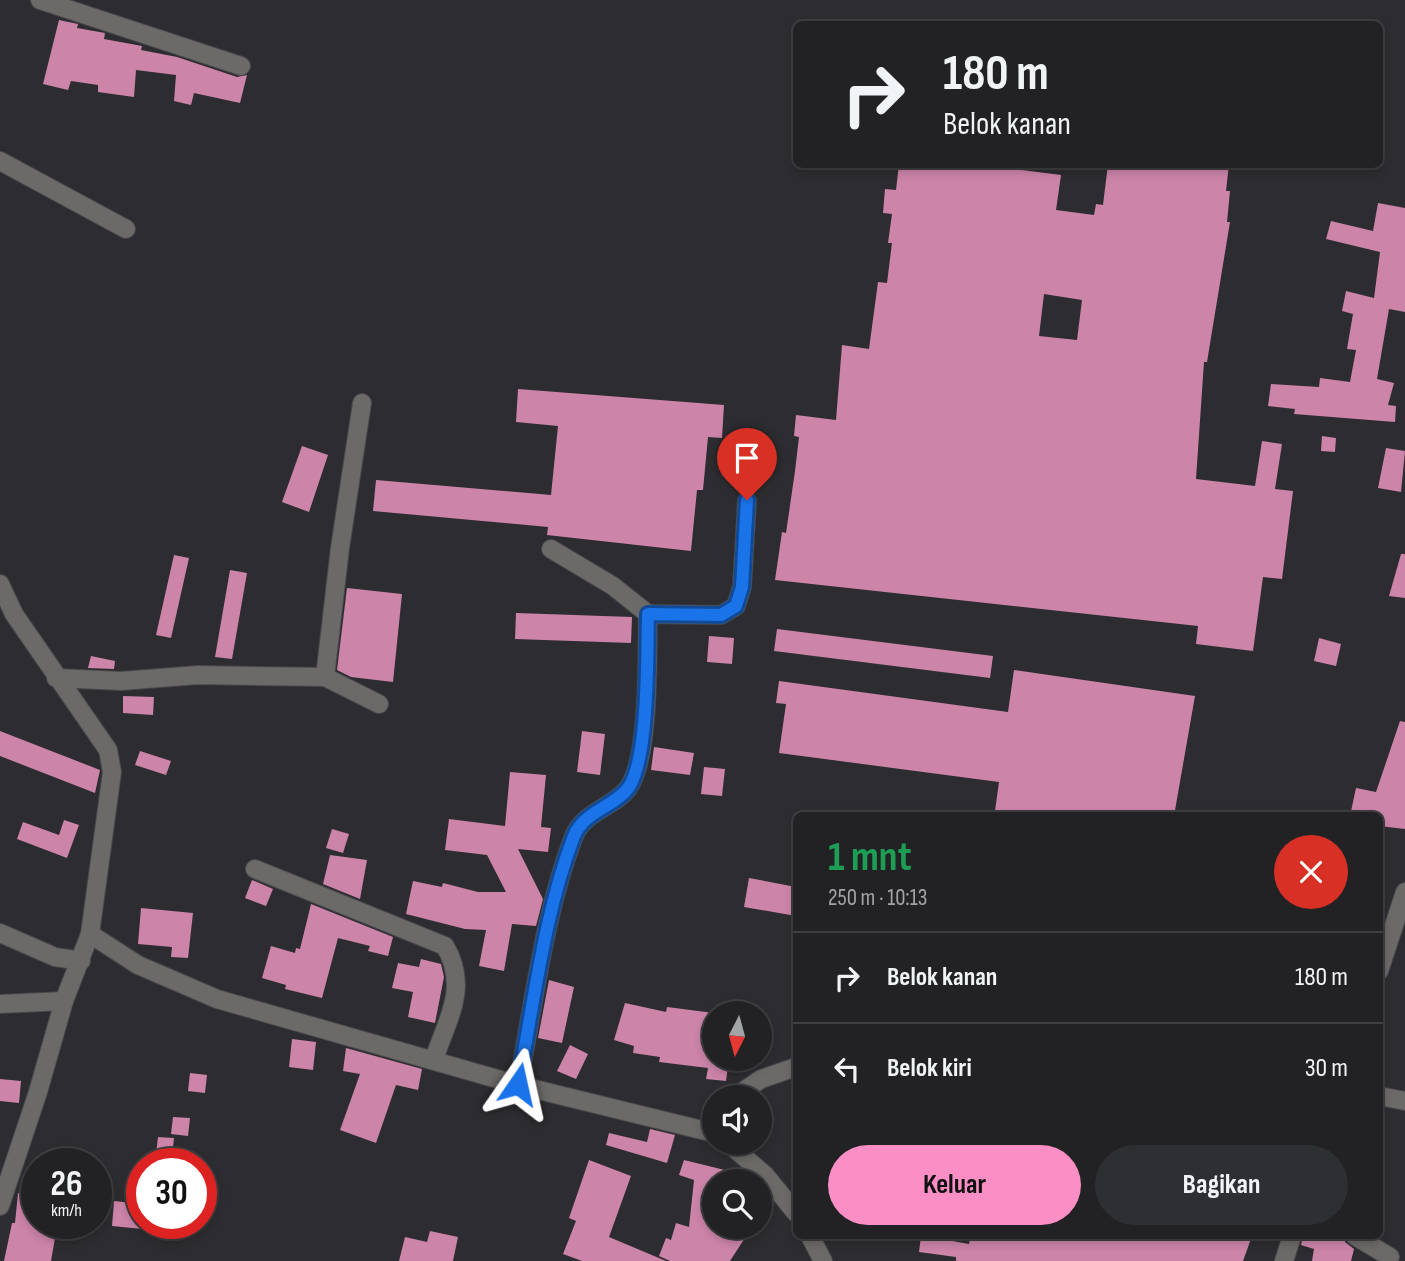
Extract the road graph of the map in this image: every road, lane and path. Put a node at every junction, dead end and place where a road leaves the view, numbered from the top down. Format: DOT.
graph roads {
  1 [pos="40,0"];
  2 [pos="241,66"];
  3 [pos="0,161"];
  4 [pos="126,229"];
  5 [pos="362,403"];
  6 [pos="747,500"];
  7 [pos="551,549"];
  8 [pos="0,584"];
  9 [pos="648,614"];
  10 [pos="325,677"];
  11 [pos="56,678"];
  12 [pos="379,704"];
  13 [pos="255,869"];
  14 [pos="1405,892"];
  15 [pos="0,933"];
  16 [pos="90,934"];
  17 [pos="1383,959"];
  18 [pos="81,961"];
  19 [pos="64,1001"];
  20 [pos="0,1004"];
  21 [pos="434,1059"];
  22 [pos="793,1069"];
  23 [pos="518,1084"];
  24 [pos="753,1085"];
  25 [pos="1383,1098"];
  26 [pos="1405,1101"];
  27 [pos="702,1130"];
  28 [pos="742,1155"];
  29 [pos="0,1206"];
  30 [pos="793,1209"];
  31 [pos="812,1239"];
  32 [pos="1291,1239"];
  33 [pos="1360,1239"];
  34 [pos="1390,1256"];
  35 [pos="824,1261"];
  36 [pos="1284,1261"];
  1 -- 2 [label="street"];
  3 -- 4 [label="street"];
  5 -- 10 [label="street"];
  6 -- 9 [label="street"];
  7 -- 9 [label="street"];
  8 -- 11 [label="street"];
  9 -- 23 [label="street"];
  10 -- 11 [label="street"];
  10 -- 12 [label="street"];
  11 -- 16 [label="street"];
  13 -- 21 [label="street"];
  14 -- 17 [label="street"];
  15 -- 18 [label="street"];
  16 -- 18 [label="street"];
  16 -- 21 [label="street"];
  18 -- 19 [label="street"];
  19 -- 20 [label="street"];
  19 -- 29 [label="street"];
  21 -- 23 [label="street"];
  22 -- 24 [label="street"];
  23 -- 27 [label="street"];
  25 -- 26 [label="street"];
  28 -- 30 [label="street"];
  31 -- 35 [label="street"];
  32 -- 36 [label="street"];
  33 -- 34 [label="street"];
}
